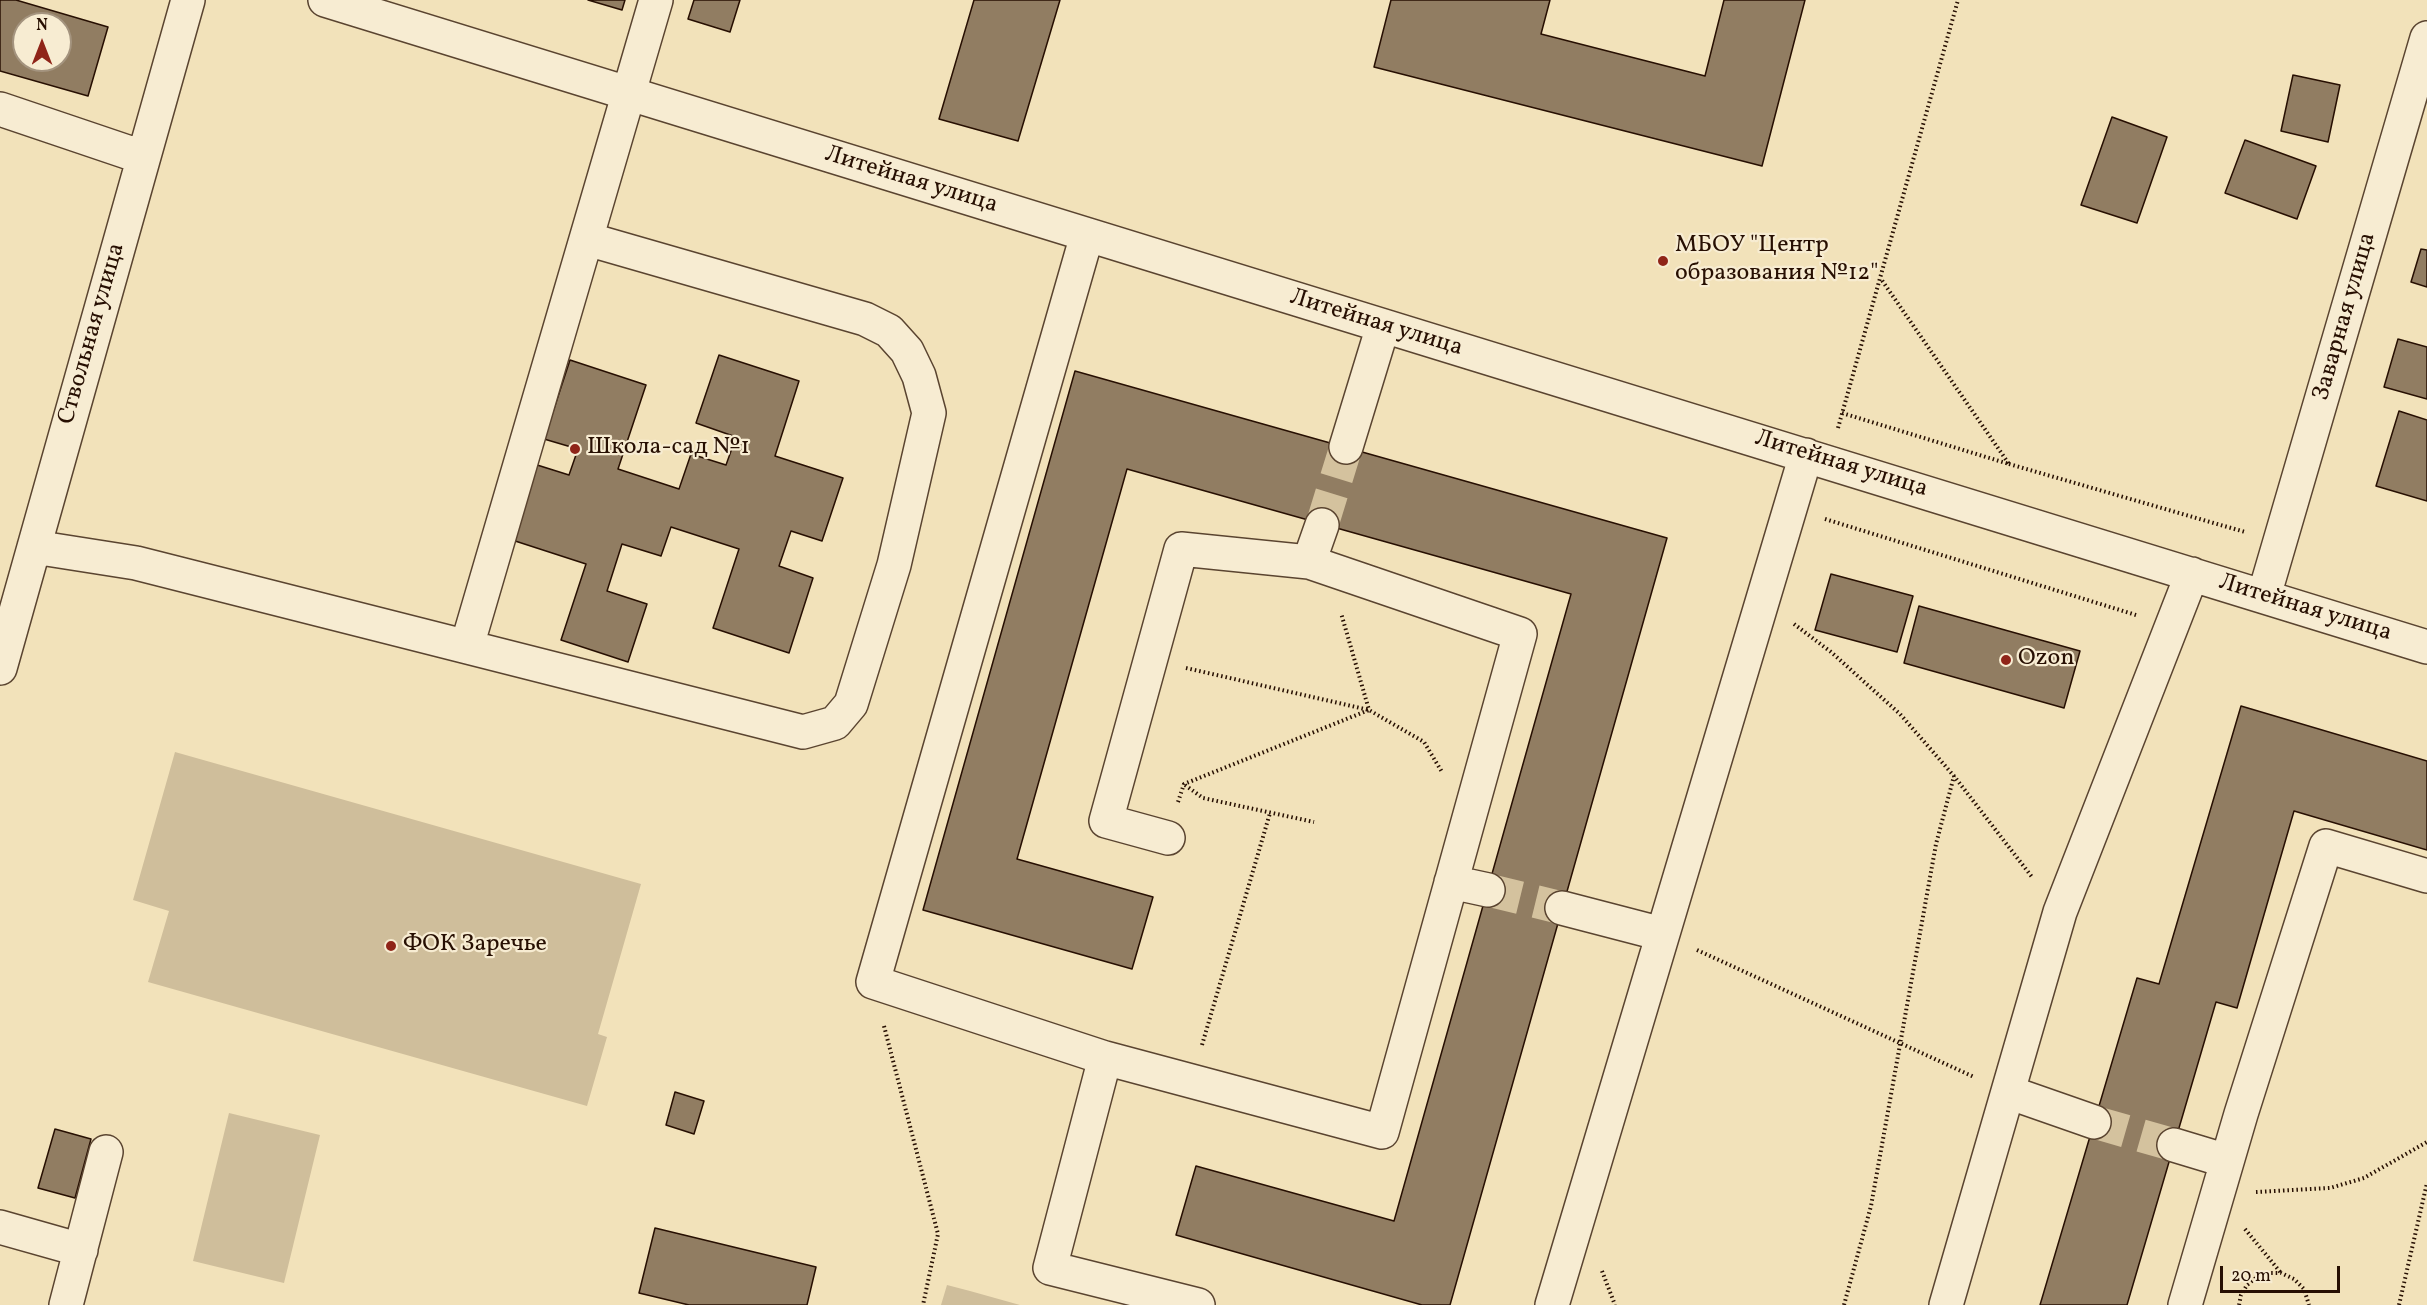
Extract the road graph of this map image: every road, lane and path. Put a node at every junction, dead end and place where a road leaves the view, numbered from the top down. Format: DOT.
graph roads {
  1 [pos="188,0"];
  2 [pos="325,0"];
  3 [pos="656,0"];
  4 [pos="1958,0"];
  5 [pos="2427,38"];
  6 [pos="629,94"];
  7 [pos="0,110"];
  8 [pos="142,157"];
  9 [pos="1087,235"];
  10 [pos="587,239"];
  11 [pos="1880,278"];
  12 [pos="1383,326"];
  13 [pos="1842,412"];
  14 [pos="1346,447"];
  15 [pos="1817,458"];
  16 [pos="2009,464"];
  17 [pos="1790,508"];
  18 [pos="1322,525"];
  19 [pos="2280,543"];
  20 [pos="34,547"];
  21 [pos="1309,562"];
  22 [pos="2192,574"];
  23 [pos="2264,596"];
  24 [pos="1762,600"];
  25 [pos="1340,610"];
  26 [pos="2172,626"];
  27 [pos="467,646"];
  28 [pos="2427,647"];
  29 [pos="1150,660"];
  30 [pos="0,668"];
  31 [pos="1369,710"];
  32 [pos="1954,776"];
  33 [pos="1184,784"];
  34 [pos="1270,813"];
  35 [pos="1469,817"];
  36 [pos="1314,822"];
  37 [pos="1168,838"];
  38 [pos="2427,876"];
  39 [pos="1451,882"];
  40 [pos="1488,890"];
  41 [pos="1562,908"];
  42 [pos="2060,912"];
  43 [pos="1662,934"];
  44 [pos="873,982"];
  45 [pos="1900,1043"];
  46 [pos="1105,1058"];
  47 [pos="1191,1082"];
  48 [pos="2008,1092"];
  49 [pos="2094,1122"];
  50 [pos="2427,1142"];
  51 [pos="2174,1145"];
  52 [pos="106,1152"];
  53 [pos="2227,1161"];
  54 [pos="2427,1183"];
  55 [pos="2218,1194"];
  56 [pos="0,1227"];
  57 [pos="81,1250"];
  58 [pos="2281,1274"];
  59 [pos="66,1305"];
  60 [pos="923,1305"];
  61 [pos="1198,1305"];
  62 [pos="1552,1305"];
  63 [pos="1844,1305"];
  64 [pos="1946,1305"];
  65 [pos="2185,1305"];
  66 [pos="2238,1305"];
  67 [pos="2309,1305"];
  68 [pos="2399,1305"];
  1 -- 8 [label="street, Ствольная улица"];
  2 -- 6 [label="street, Литейная улица"];
  3 -- 6 [label="street"];
  4 -- 11 [label="path"];
  5 -- 19 [label="street, Заварная улица"];
  6 -- 9 [label="street, Литейная улица"];
  6 -- 10 [label="street"];
  7 -- 8 [label="street"];
  8 -- 20 [label="street, Ствольная улица"];
  9 -- 12 [label="street, Литейная улица"];
  9 -- 44 [label="street"];
  10 -- 27 [label="street"];
  10 -- 27 [label="street"];
  11 -- 13 [label="path"];
  11 -- 16 [label="path"];
  12 -- 14 [label="street"];
  12 -- 15 [label="street, Литейная улица"];
  13 -- 15 [label="path"];
  13 -- 16 [label="path"];
  15 -- 17 [label="street"];
  15 -- 22 [label="street, Литейная улица"];
  16 -- 19 [label="path"];
  17 -- 24 [label="street"];
  17 -- 26 [label="path"];
  18 -- 21 [label="street"];
  19 -- 23 [label="street, Заварная улица"];
  20 -- 27 [label="street"];
  20 -- 30 [label="street, Ствольная улица"];
  21 -- 29 [label="street"];
  21 -- 35 [label="street"];
  22 -- 23 [label="street, Литейная улица"];
  22 -- 26 [label="street"];
  23 -- 28 [label="street, Литейная улица"];
  24 -- 32 [label="path"];
  24 -- 43 [label="street"];
  25 -- 31 [label="path"];
  26 -- 42 [label="street"];
  29 -- 31 [label="path"];
  29 -- 37 [label="street"];
  31 -- 33 [label="path"];
  31 -- 35 [label="path"];
  32 -- 42 [label="path"];
  32 -- 45 [label="path"];
  33 -- 34 [label="path"];
  33 -- 37 [label="path"];
  34 -- 36 [label="path"];
  34 -- 47 [label="path"];
  35 -- 39 [label="street"];
  38 -- 53 [label="street"];
  39 -- 40 [label="street"];
  39 -- 47 [label="street"];
  41 -- 43 [label="street"];
  42 -- 48 [label="street"];
  43 -- 45 [label="path"];
  43 -- 62 [label="street"];
  44 -- 46 [label="street"];
  44 -- 60 [label="path"];
  45 -- 48 [label="path"];
  45 -- 63 [label="path"];
  46 -- 47 [label="street"];
  46 -- 61 [label="street"];
  48 -- 49 [label="street"];
  48 -- 64 [label="street"];
  50 -- 55 [label="path"];
  51 -- 53 [label="street"];
  52 -- 57 [label="street"];
  53 -- 55 [label="street"];
  54 -- 68 [label="path"];
  55 -- 58 [label="path"];
  55 -- 65 [label="street"];
  56 -- 57 [label="street"];
  57 -- 59 [label="street"];
  58 -- 66 [label="path"];
  58 -- 67 [label="path"];
}
